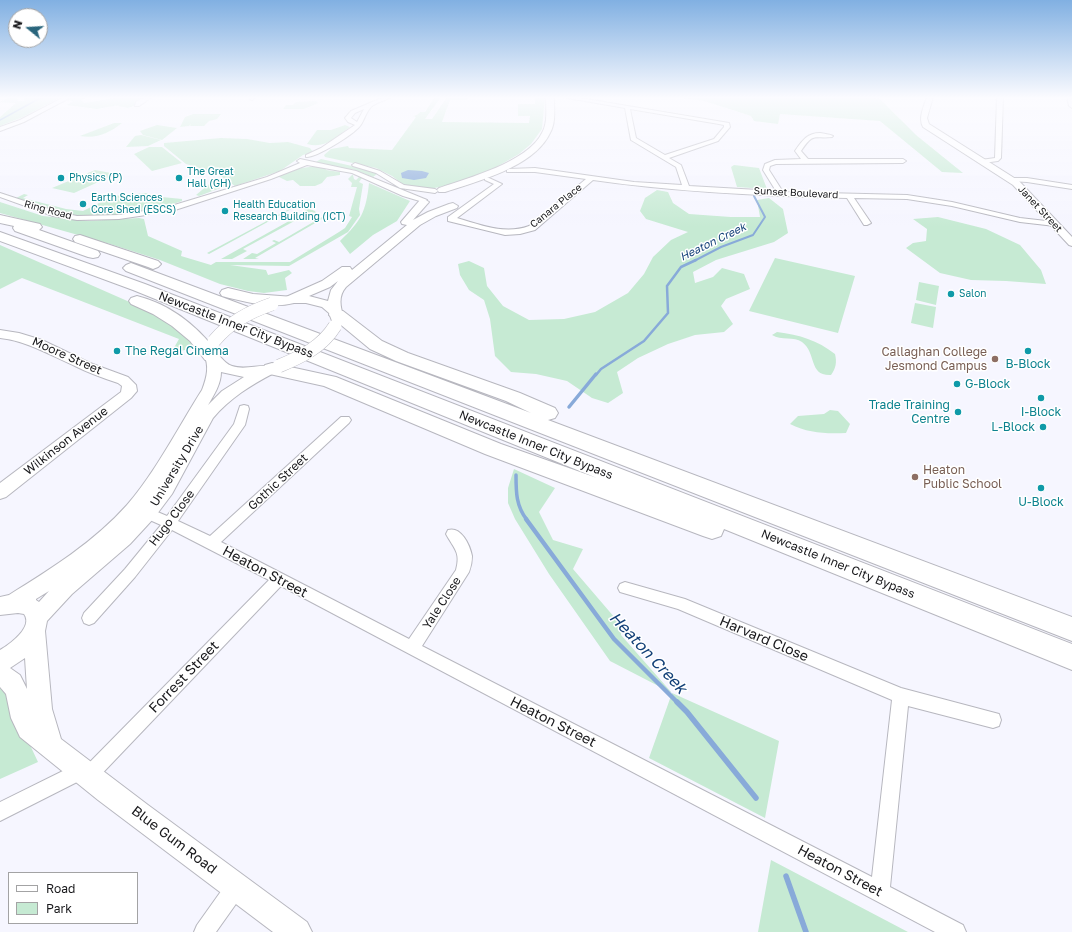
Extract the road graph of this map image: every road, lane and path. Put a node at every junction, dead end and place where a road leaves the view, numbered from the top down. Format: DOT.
graph roads {
  1 [pos="336,140"];
  2 [pos="342,140"];
  3 [pos="542,140"];
  4 [pos="550,140"];
  5 [pos="636,140"];
  6 [pos="715,140"];
  7 [pos="805,140"];
  8 [pos="951,140"];
  9 [pos="999,140"];
  10 [pos="665,157"];
  11 [pos="319,158"];
  12 [pos="306,160"];
  13 [pos="805,160"];
  14 [pos="903,160"];
  15 [pos="530,161"];
  16 [pos="983,161"];
  17 [pos="327,166"];
  18 [pos="292,168"];
  19 [pos="535,170"];
  20 [pos="509,171"];
  21 [pos="281,173"];
  22 [pos="590,178"];
  23 [pos="487,179"];
  24 [pos="1012,180"];
  25 [pos="686,187"];
  26 [pos="1072,187"];
  27 [pos="438,191"];
  28 [pos="780,194"];
  29 [pos="0,195"];
  30 [pos="462,195"];
  31 [pos="849,196"];
  32 [pos="423,201"];
  33 [pos="453,206"];
  34 [pos="0,220"];
  35 [pos="867,223"];
  36 [pos="1055,224"];
  37 [pos="0,237"];
  38 [pos="1072,243"];
  39 [pos="289,300"];
  40 [pos="335,318"];
  41 [pos="0,334"];
  42 [pos="213,353"];
  43 [pos="273,368"];
  44 [pos="130,387"];
  45 [pos="244,409"];
  46 [pos="345,420"];
  47 [pos="0,492"];
  48 [pos="148,513"];
  49 [pos="170,522"];
  50 [pos="821,533"];
  51 [pos="453,534"];
  52 [pos="211,543"];
  53 [pos="279,579"];
  54 [pos="625,588"];
  55 [pos="941,604"];
  56 [pos="4,605"];
  57 [pos="89,618"];
  58 [pos="36,625"];
  59 [pos="1072,629"];
  60 [pos="412,648"];
  61 [pos="1072,656"];
  62 [pos="0,662"];
  63 [pos="0,675"];
  64 [pos="901,696"];
  65 [pos="993,720"];
  66 [pos="51,747"];
  67 [pos="84,774"];
  68 [pos="0,812"];
  69 [pos="236,887"];
  70 [pos="880,892"];
  71 [pos="204,932"];
  72 [pos="297,932"];
  73 [pos="956,932"];
  1 -- 12 [label="street"];
  2 -- 11 [label="street"];
  3 -- 27 [label="main road"];
  4 -- 15 [label="main road"];
  5 -- 10 [label="street"];
  6 -- 10 [label="street"];
  7 -- 13 [label="street"];
  8 -- 16 [label="street, Janet Street"];
  9 -- 16 [label="street"];
  10 -- 25 [label="street"];
  11 -- 12 [label="street"];
  11 -- 27 [label="street"];
  12 -- 17 [label="street"];
  12 -- 18 [label="street"];
  12 -- 21 [label="street"];
  13 -- 14 [label="street"];
  13 -- 28 [label="street"];
  15 -- 19 [label="street"];
  15 -- 20 [label="main road"];
  16 -- 24 [label="street, Janet Street"];
  17 -- 18 [label="street"];
  17 -- 32 [label="street"];
  18 -- 21 [label="street"];
  19 -- 20 [label="street, Sunset Boulevard"];
  19 -- 22 [label="street, Sunset Boulevard"];
  20 -- 23 [label="main road"];
  21 -- 29 [label="street, Ring Road"];
  22 -- 23 [label="street, Canara Place"];
  22 -- 25 [label="street, Sunset Boulevard"];
  23 -- 30 [label="main road"];
  24 -- 26 [label="street"];
  24 -- 36 [label="street, Janet Street"];
  25 -- 28 [label="street, Sunset Boulevard"];
  27 -- 30 [label="main road"];
  27 -- 32 [label="main road"];
  28 -- 31 [label="street, Sunset Boulevard"];
  30 -- 33 [label="main road"];
  31 -- 35 [label="street"];
  31 -- 36 [label="street, Sunset Boulevard"];
  32 -- 33 [label="main road"];
  32 -- 39 [label="main road"];
  33 -- 40 [label="main road"];
  34 -- 39 [label="highway"];
  34 -- 50 [label="highway, Newcastle Inner City Bypass"];
  36 -- 38 [label="street, Janet Street"];
  37 -- 42 [label="highway"];
  37 -- 55 [label="highway, Newcastle Inner City Bypass"];
  39 -- 40 [label="main road"];
  39 -- 42 [label="main road, bridge"];
  40 -- 43 [label="main road, bridge"];
  40 -- 50 [label="highway"];
  41 -- 44 [label="main road, Moore Street"];
  42 -- 43 [label="main road"];
  42 -- 56 [label="main road, University Drive"];
  43 -- 48 [label="main road, University Drive"];
  43 -- 55 [label="highway"];
  44 -- 47 [label="main road, Wilkinson Avenue"];
  45 -- 49 [label="street, Hugo Close"];
  46 -- 52 [label="street, Gothic Street"];
  48 -- 49 [label="street, Heaton Street"];
  48 -- 58 [label="main road, University Drive"];
  49 -- 52 [label="street, Heaton Street"];
  49 -- 57 [label="street, Hugo Close"];
  50 -- 59 [label="highway, Newcastle Inner City Bypass"];
  51 -- 60 [label="street, Yale Close"];
  52 -- 53 [label="street, Heaton Street"];
  53 -- 60 [label="street, Heaton Street"];
  53 -- 67 [label="street, Forrest Street"];
  54 -- 64 [label="street, Harvard Close"];
  55 -- 61 [label="highway, Newcastle Inner City Bypass"];
  56 -- 58 [label="main road"];
  58 -- 62 [label="main road"];
  58 -- 66 [label="main road"];
  60 -- 70 [label="street, Heaton Street"];
  63 -- 66 [label="main road, Blue Gum Road"];
  64 -- 65 [label="street, Harvard Close"];
  64 -- 70 [label="street"];
  66 -- 67 [label="main road, Blue Gum Road"];
  67 -- 68 [label="street, Forrest Street"];
  67 -- 69 [label="main road, Blue Gum Road"];
  69 -- 71 [label="street"];
  69 -- 72 [label="main road, Blue Gum Road"];
  70 -- 73 [label="street, Heaton Street"];
}
